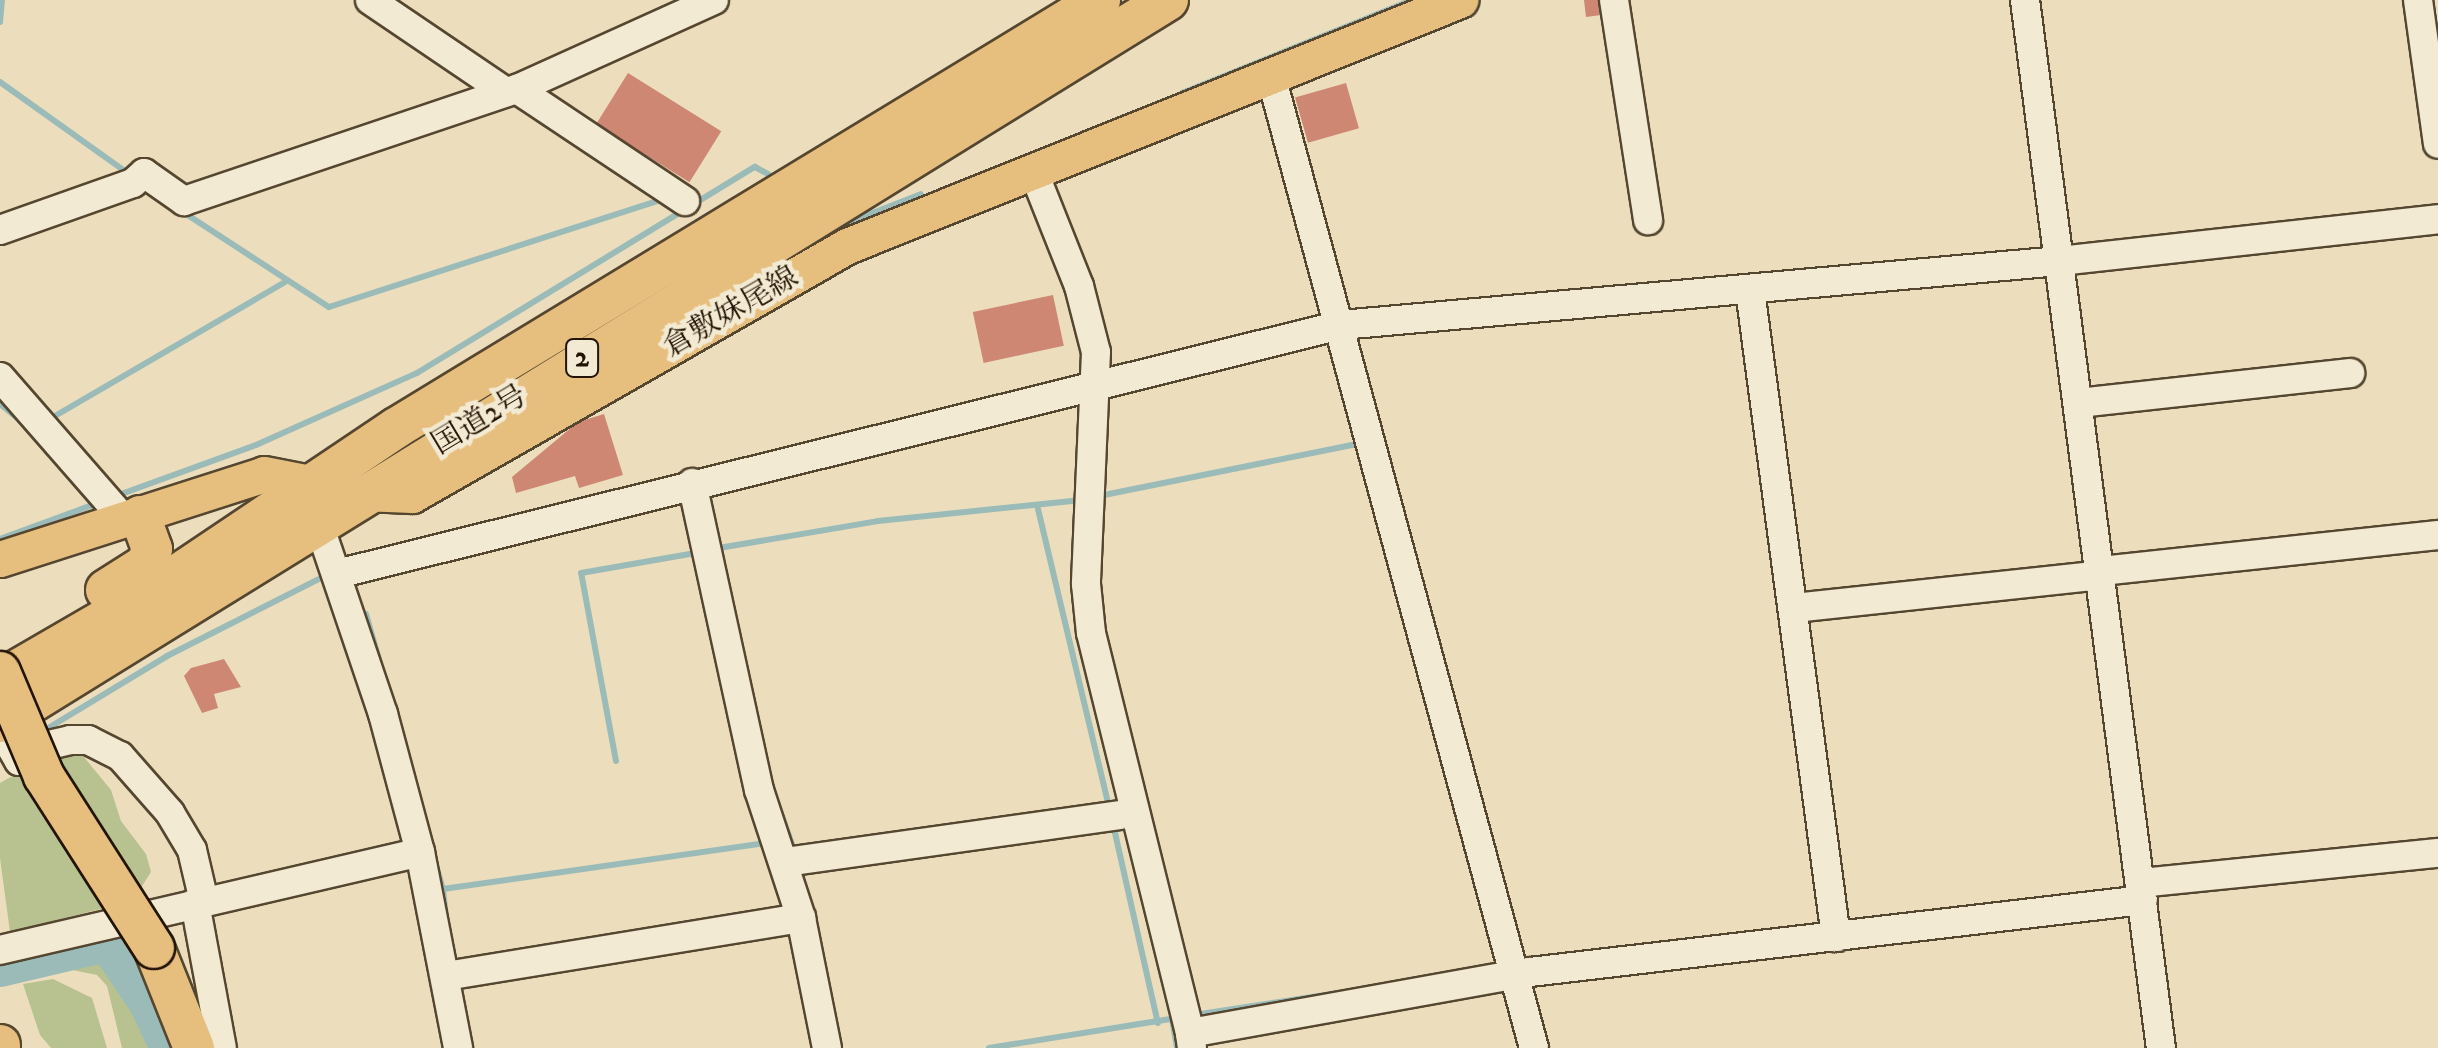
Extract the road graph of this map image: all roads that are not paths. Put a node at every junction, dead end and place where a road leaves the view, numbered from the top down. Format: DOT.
graph roads {
  1 [pos="370,0"];
  2 [pos="714,0"];
  3 [pos="1100,0"];
  4 [pos="1168,0"];
  5 [pos="1460,0"];
  6 [pos="1614,0"];
  7 [pos="2024,0"];
  8 [pos="2418,0"];
  9 [pos="1271,76"];
  10 [pos="519,92"];
  11 [pos="2438,144"];
  12 [pos="1034,172"];
  13 [pos="685,201"];
  14 [pos="2438,219"];
  15 [pos="1648,220"];
  16 [pos="0,230"];
  17 [pos="2060,261"];
  18 [pos="1750,290"];
  19 [pos="1339,320"];
  20 [pos="2350,373"];
  21 [pos="0,377"];
  22 [pos="1095,384"];
  23 [pos="2079,403"];
  24 [pos="314,482"];
  25 [pos="692,483"];
  26 [pos="362,493"];
  27 [pos="131,516"];
  28 [pos="314,523"];
  29 [pos="2438,535"];
  30 [pos="0,559"];
  31 [pos="2101,573"];
  32 [pos="336,574"];
  33 [pos="1794,608"];
  34 [pos="0,664"];
  35 [pos="0,672"];
  36 [pos="0,680"];
  37 [pos="6,738"];
  38 [pos="1114,816"];
  39 [pos="420,852"];
  40 [pos="2438,853"];
  41 [pos="794,861"];
  42 [pos="2142,892"];
  43 [pos="199,902"];
  44 [pos="801,918"];
  45 [pos="1835,931"];
  46 [pos="0,950"];
  47 [pos="1510,974"];
  48 [pos="452,975"];
  49 [pos="1191,1040"];
  50 [pos="194,1048"];
  51 [pos="222,1048"];
  52 [pos="458,1048"];
  53 [pos="827,1048"];
  54 [pos="1534,1048"];
  55 [pos="2161,1048"];
  1 -- 10 [label="street"];
  2 -- 10 [label="street"];
  3 -- 24 [label="highway, 国道2号 / 2"];
  4 -- 26 [label="highway, 国道2号 / 2"];
  5 -- 9 [label="main road, 倉敷妹尾線"];
  6 -- 15 [label="street"];
  7 -- 17 [label="street"];
  8 -- 11 [label="street"];
  9 -- 12 [label="main road, 倉敷妹尾線"];
  9 -- 19 [label="street"];
  10 -- 13 [label="street"];
  10 -- 16 [label="street"];
  12 -- 22 [label="street"];
  12 -- 26 [label="main road, 倉敷妹尾線"];
  14 -- 17 [label="street"];
  17 -- 18 [label="street"];
  17 -- 23 [label="street"];
  18 -- 19 [label="street"];
  18 -- 33 [label="street"];
  19 -- 22 [label="street"];
  19 -- 47 [label="street"];
  20 -- 23 [label="street"];
  21 -- 27 [label="street"];
  22 -- 25 [label="street"];
  22 -- 49 [label="street"];
  23 -- 31 [label="street"];
  24 -- 26 [label="main road, 倉敷妹尾線"];
  24 -- 27 [label="main road, 倉敷妹尾線"];
  24 -- 28 [label="street"];
  24 -- 36 [label="highway, 国道2号 / 2"];
  25 -- 32 [label="street"];
  25 -- 41 [label="street"];
  26 -- 28 [label="highway, 国道2号 / 2"];
  27 -- 30 [label="main road, 倉敷妹尾線"];
  27 -- 34 [label="highway"];
  28 -- 32 [label="street"];
  28 -- 37 [label="highway, 国道2号 / 2"];
  29 -- 31 [label="street"];
  31 -- 33 [label="street"];
  31 -- 42 [label="street"];
  32 -- 39 [label="street"];
  33 -- 45 [label="street"];
  35 -- 50 [label="highway, bridge"];
  37 -- 43 [label="street"];
  38 -- 41 [label="street"];
  39 -- 43 [label="street"];
  39 -- 48 [label="street"];
  40 -- 42 [label="street"];
  41 -- 44 [label="street"];
  42 -- 45 [label="street"];
  42 -- 55 [label="street"];
  43 -- 46 [label="street"];
  43 -- 51 [label="street"];
  44 -- 48 [label="street"];
  44 -- 53 [label="street"];
  45 -- 47 [label="street"];
  47 -- 49 [label="street"];
  47 -- 54 [label="street"];
  48 -- 52 [label="street"];
}
